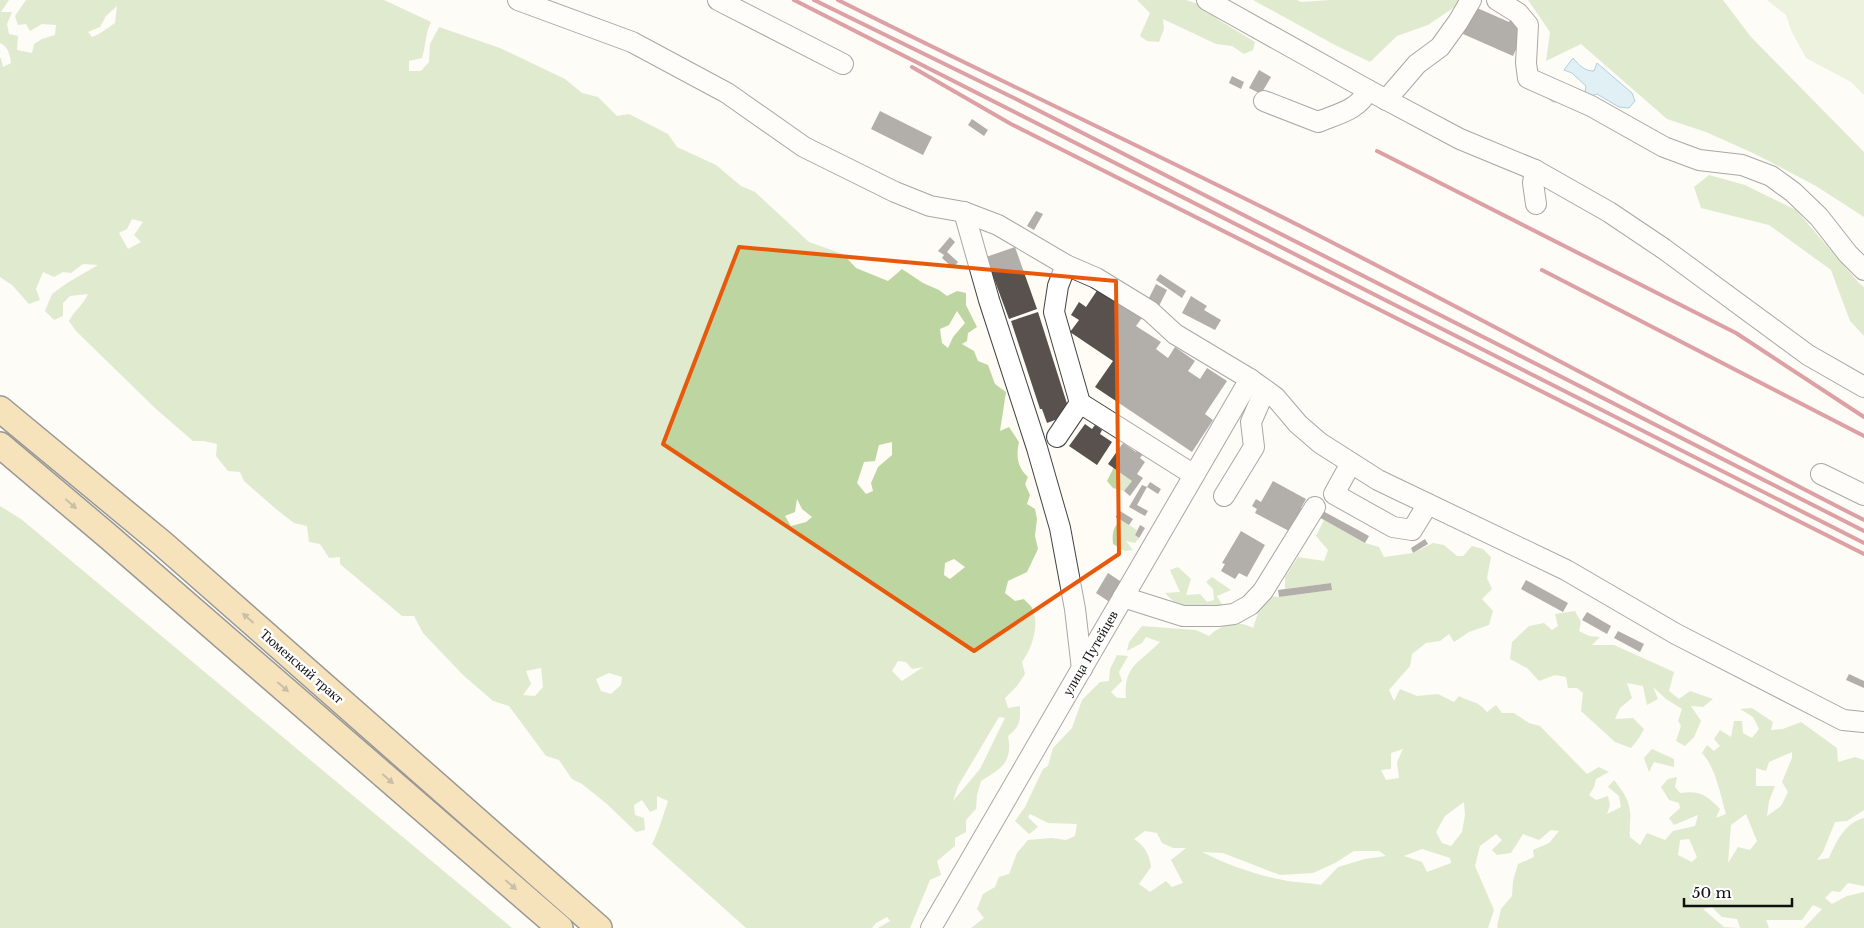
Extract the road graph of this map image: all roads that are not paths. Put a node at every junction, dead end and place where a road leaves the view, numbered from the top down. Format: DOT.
graph roads {
  1 [pos="518,0"];
  2 [pos="718,0"];
  3 [pos="1207,0"];
  4 [pos="1471,0"];
  5 [pos="1496,0"];
  6 [pos="843,64"];
  7 [pos="1368,90"];
  8 [pos="1386,100"];
  9 [pos="1264,101"];
  10 [pos="1535,170"];
  11 [pos="1536,204"];
  12 [pos="964,212"];
  13 [pos="1066,265"];
  14 [pos="1864,270"];
  15 [pos="1258,384"];
  16 [pos="1864,387"];
  17 [pos="1080,402"];
  18 [pos="0,403"];
  19 [pos="0,409"];
  20 [pos="36,437"];
  21 [pos="1057,437"];
  22 [pos="0,445"];
  23 [pos="0,452"];
  24 [pos="1352,463"];
  25 [pos="34,472"];
  26 [pos="1821,474"];
  27 [pos="1194,475"];
  28 [pos="1864,494"];
  29 [pos="1224,496"];
  30 [pos="1428,504"];
  31 [pos="1315,507"];
  32 [pos="1123,597"];
  33 [pos="1082,669"];
  34 [pos="1864,722"];
  35 [pos="560,928"];
  36 [pos="599,928"];
  37 [pos="931,928"];
  1 -- 12 [label="street"];
  2 -- 6 [label="street"];
  3 -- 7 [label="street"];
  4 -- 8 [label="street"];
  5 -- 14 [label="street"];
  7 -- 8 [label="street"];
  7 -- 9 [label="street"];
  8 -- 10 [label="street"];
  10 -- 11 [label="street"];
  10 -- 16 [label="street"];
  12 -- 13 [label="street"];
  12 -- 33 [label="street"];
  13 -- 15 [label="street"];
  13 -- 17 [label="street"];
  15 -- 24 [label="street"];
  15 -- 27 [label="street, улица Путейцев"];
  15 -- 29 [label="street"];
  17 -- 21 [label="street"];
  17 -- 27 [label="street"];
  18 -- 20 [label="main road"];
  19 -- 20 [label="main road, Тюменский тракт"];
  36 -- 20 [label="main road, Тюменский тракт, one-way"];
  22 -- 25 [label="main road, Тюменский тракт"];
  23 -- 25 [label="main road"];
  24 -- 30 [label="street"];
  24 -- 30 [label="street"];
  25 -- 35 [label="main road, Тюменский тракт, one-way"];
  26 -- 28 [label="street"];
  27 -- 32 [label="street, улица Путейцев"];
  30 -- 34 [label="street"];
  31 -- 32 [label="street"];
  32 -- 33 [label="street, улица Путейцев"];
  33 -- 37 [label="street, улица Путейцев"];
}
